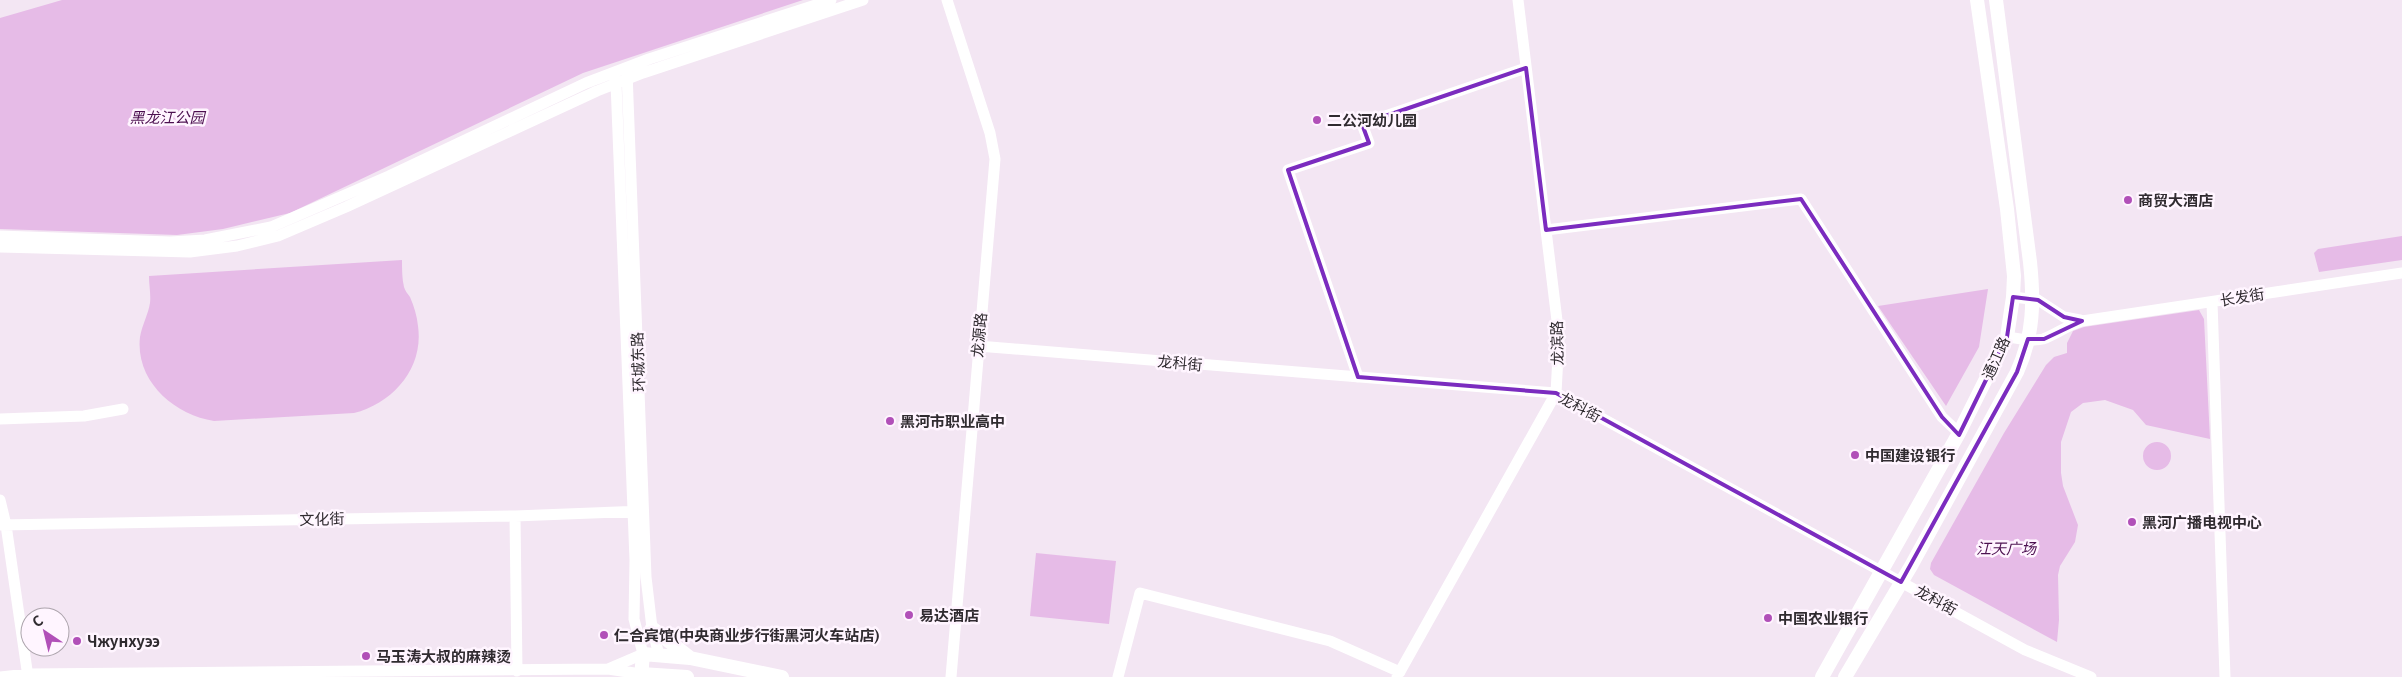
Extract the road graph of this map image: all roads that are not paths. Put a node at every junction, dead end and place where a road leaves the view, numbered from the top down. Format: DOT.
graph roads {
  1 [pos="831,0"];
  2 [pos="863,0"];
  3 [pos="946,0"];
  4 [pos="1518,0"];
  5 [pos="1977,0"];
  6 [pos="1996,0"];
  7 [pos="1526,68"];
  8 [pos="627,73"];
  9 [pos="614,78"];
  10 [pos="1546,230"];
  11 [pos="0,236"];
  12 [pos="0,247"];
  13 [pos="2402,273"];
  14 [pos="2013,297"];
  15 [pos="2034,299"];
  16 [pos="2212,302"];
  17 [pos="2082,321"];
  18 [pos="2007,336"];
  19 [pos="2028,339"];
  20 [pos="978,346"];
  21 [pos="1358,377"];
  22 [pos="1556,393"];
  23 [pos="123,409"];
  24 [pos="0,419"];
  25 [pos="1960,433"];
  26 [pos="0,500"];
  27 [pos="638,511"];
  28 [pos="515,516"];
  29 [pos="3,525"];
  30 [pos="1882,572"];
  31 [pos="1901,582"];
  32 [pos="652,628"];
  33 [pos="643,654"];
  34 [pos="659,654"];
  35 [pos="690,658"];
  36 [pos="608,669"];
  37 [pos="517,671"];
  38 [pos="28,675"];
  39 [pos="1398,675"];
  40 [pos="0,676"];
  41 [pos="641,676"];
  42 [pos="658,676"];
  43 [pos="687,677"];
  44 [pos="782,677"];
  45 [pos="951,677"];
  46 [pos="1118,677"];
  47 [pos="1822,677"];
  48 [pos="1845,677"];
  49 [pos="2090,677"];
  50 [pos="2225,677"];
  1 -- 8 [label="street"];
  2 -- 8 [label="street"];
  3 -- 20 [label="street, 龙源路"];
  4 -- 7 [label="street, 龙滨路"];
  5 -- 14 [label="main road, 通江路"];
  6 -- 15 [label="main road, 通江路"];
  7 -- 10 [label="street, 龙滨路"];
  7 -- 21 [label="street"];
  8 -- 9 [label="street"];
  8 -- 27 [label="street, 环城东路"];
  9 -- 11 [label="street"];
  9 -- 12 [label="street"];
  9 -- 27 [label="street, 环城东路"];
  10 -- 22 [label="street, 龙滨路"];
  10 -- 25 [label="street"];
  13 -- 16 [label="street, 长发街"];
  14 -- 15 [label="street, 长发街"];
  14 -- 18 [label="main road, 通江路"];
  15 -- 17 [label="street, 长发街"];
  15 -- 19 [label="main road, 通江路"];
  16 -- 17 [label="street, 长发街"];
  16 -- 50 [label="street"];
  17 -- 19 [label="street, 长发街"];
  18 -- 19 [label="street, 长发街"];
  18 -- 25 [label="main road, 通江路"];
  19 -- 31 [label="main road, 通江路"];
  20 -- 21 [label="street, 龙科街"];
  20 -- 45 [label="street, 龙源路"];
  21 -- 22 [label="street, 龙科街"];
  22 -- 30 [label="street, 龙科街"];
  22 -- 39 [label="street, 龙滨路"];
  23 -- 24 [label="street"];
  25 -- 30 [label="main road, 通江路"];
  26 -- 29 [label="street"];
  27 -- 28 [label="street, 文化街"];
  27 -- 32 [label="street, 环城东路"];
  27 -- 33 [label="street, 环城东路"];
  28 -- 29 [label="street, 文化街"];
  28 -- 37 [label="street"];
  29 -- 38 [label="street"];
  30 -- 31 [label="street, 龙科街"];
  30 -- 47 [label="main road, 通江路"];
  31 -- 48 [label="main road, 通江路"];
  31 -- 49 [label="street, 龙科街"];
  32 -- 34 [label="street, 环城东路"];
  32 -- 35 [label="main road"];
  33 -- 34 [label="main road"];
  33 -- 36 [label="street"];
  33 -- 41 [label="main road"];
  34 -- 35 [label="main road"];
  34 -- 42 [label="main road"];
  35 -- 44 [label="main road"];
  36 -- 37 [label="street"];
  36 -- 41 [label="street"];
  37 -- 38 [label="street"];
  38 -- 40 [label="street"];
  39 -- 46 [label="street"];
  41 -- 42 [label="main road"];
  42 -- 43 [label="main road"];
}
